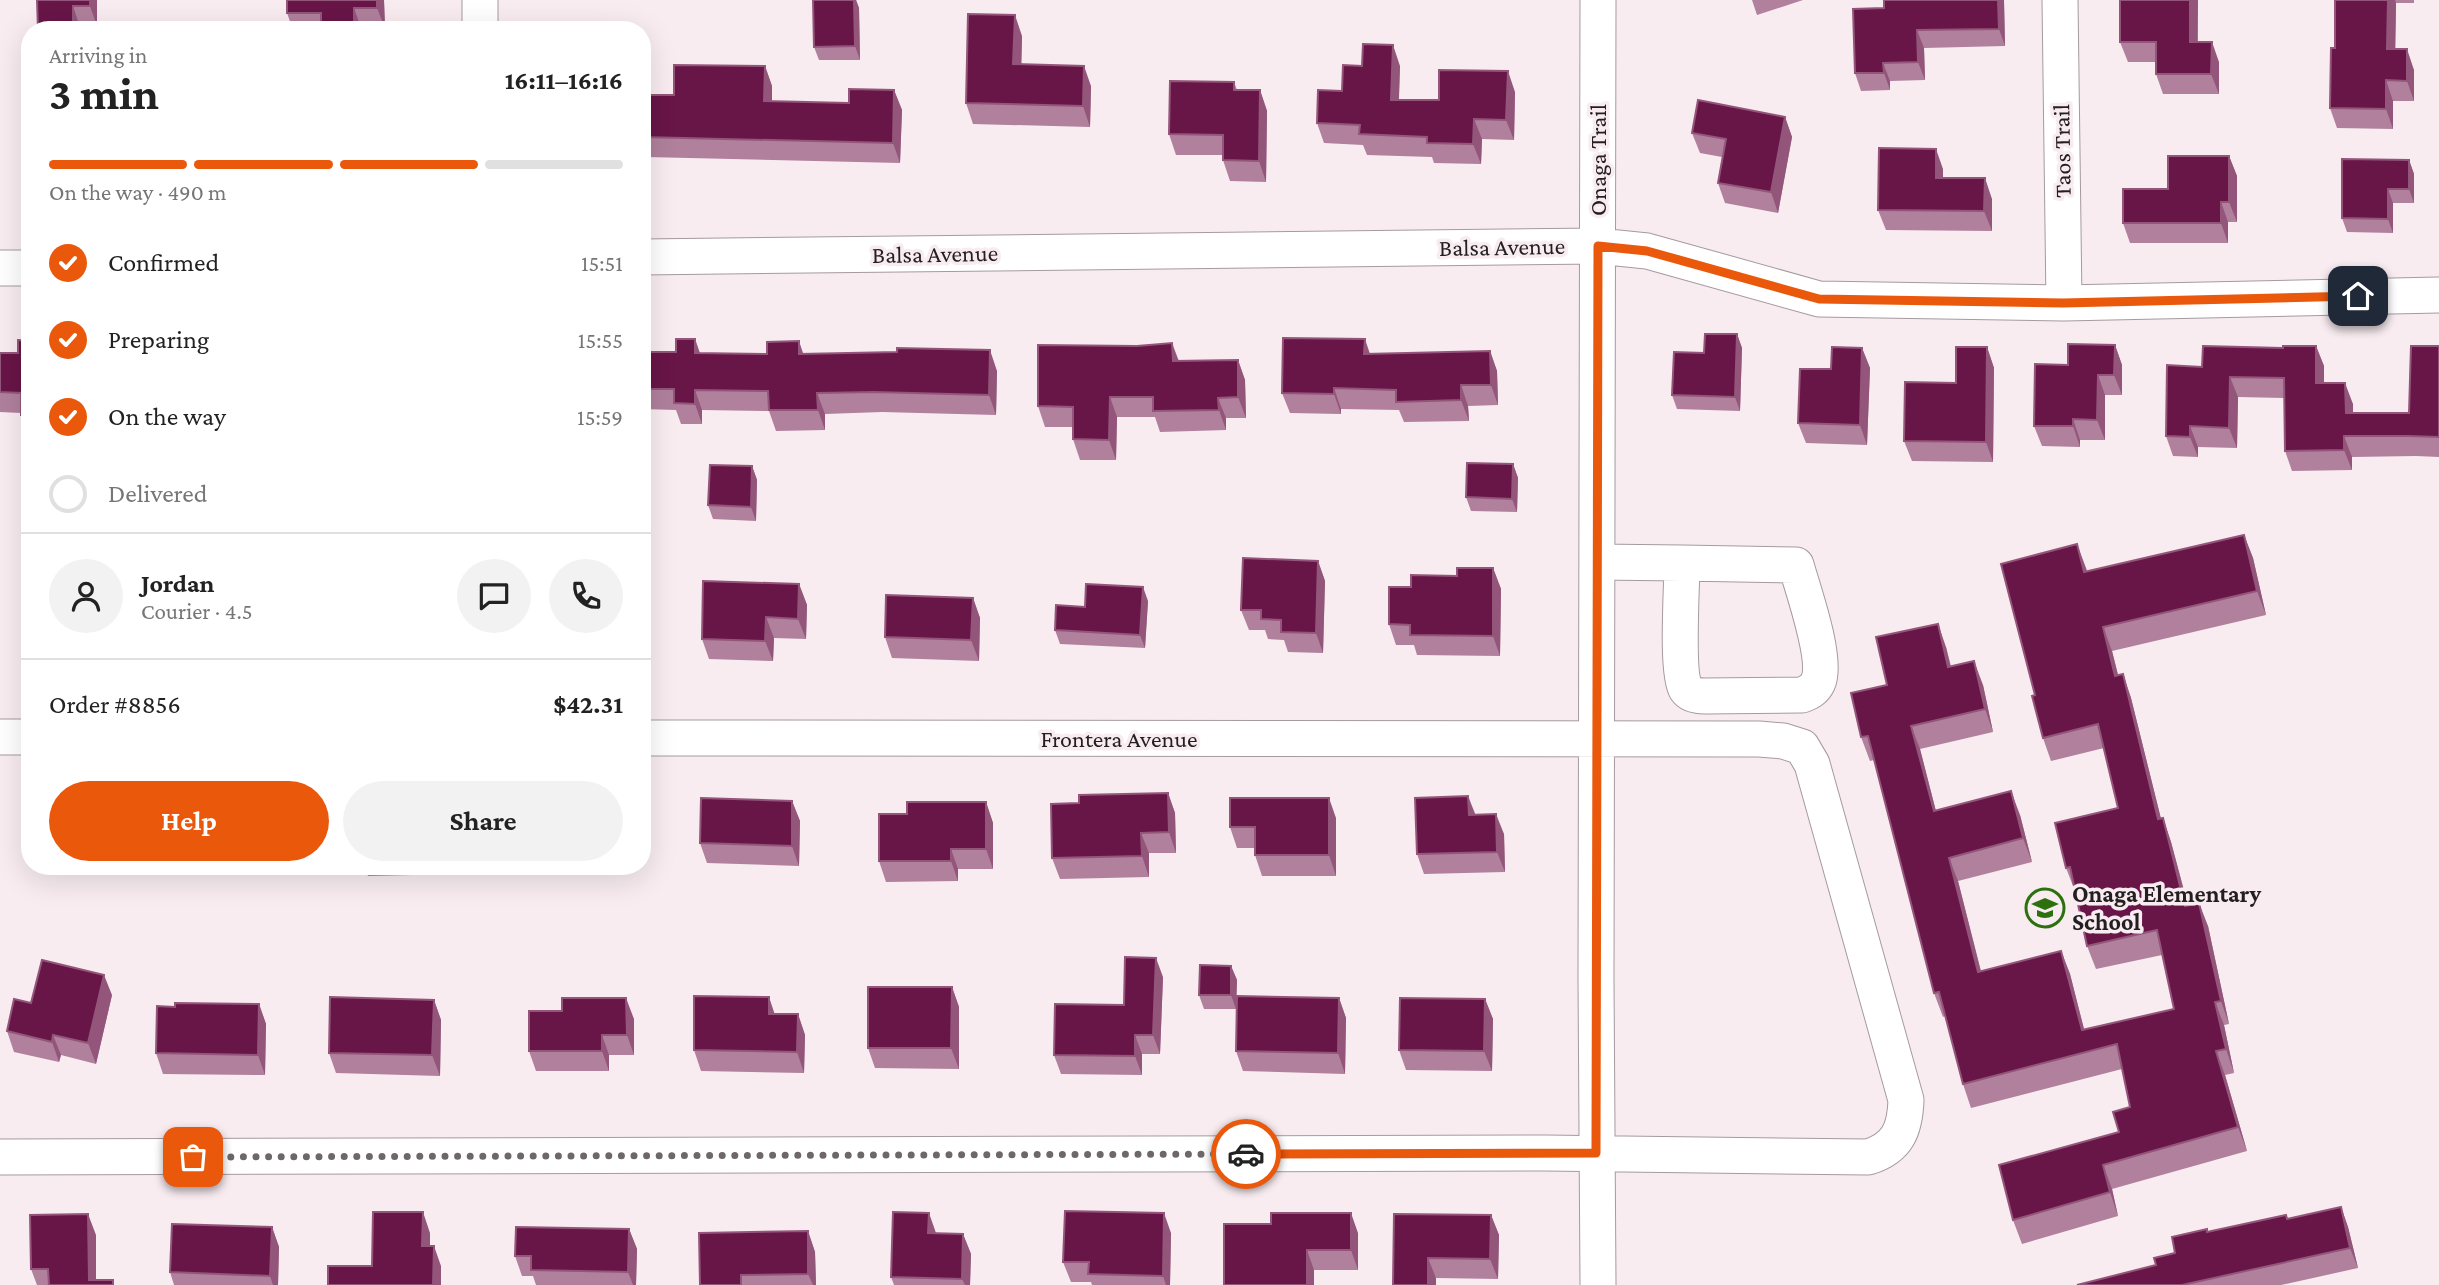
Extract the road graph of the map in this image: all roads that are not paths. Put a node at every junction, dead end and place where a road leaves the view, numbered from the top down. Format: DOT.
graph roads {
  1 [pos="480,0"];
  2 [pos="1598,0"];
  3 [pos="2060,0"];
  4 [pos="480,21"];
  5 [pos="1598,246"];
  6 [pos="651,257"];
  7 [pos="0,268"];
  8 [pos="21,268"];
  9 [pos="2439,295"];
  10 [pos="2063,303"];
  11 [pos="1597,562"];
  12 [pos="1682,563"];
  13 [pos="0,737"];
  14 [pos="21,737"];
  15 [pos="651,738"];
  16 [pos="1596,740"];
  17 [pos="1596,1153"];
  18 [pos="0,1157"];
  19 [pos="1598,1285"];
  1 -- 4 [label="street"];
  2 -- 5 [label="street, Onaga Trail"];
  3 -- 10 [label="street, Taos Trail"];
  5 -- 6 [label="street, Balsa Avenue"];
  5 -- 10 [label="street, Balsa Avenue"];
  5 -- 11 [label="street, Onaga Trail"];
  7 -- 8 [label="street"];
  9 -- 10 [label="street, Balsa Avenue"];
  11 -- 12 [label="street"];
  11 -- 16 [label="street, Onaga Trail"];
  12 -- 12 [label="street"];
  13 -- 14 [label="street"];
  15 -- 16 [label="street, Frontera Avenue"];
  16 -- 17 [label="street, Onaga Trail"];
  16 -- 17 [label="street, Frontera Avenue"];
  17 -- 18 [label="street"];
  17 -- 19 [label="street, Onaga Trail"];
}
